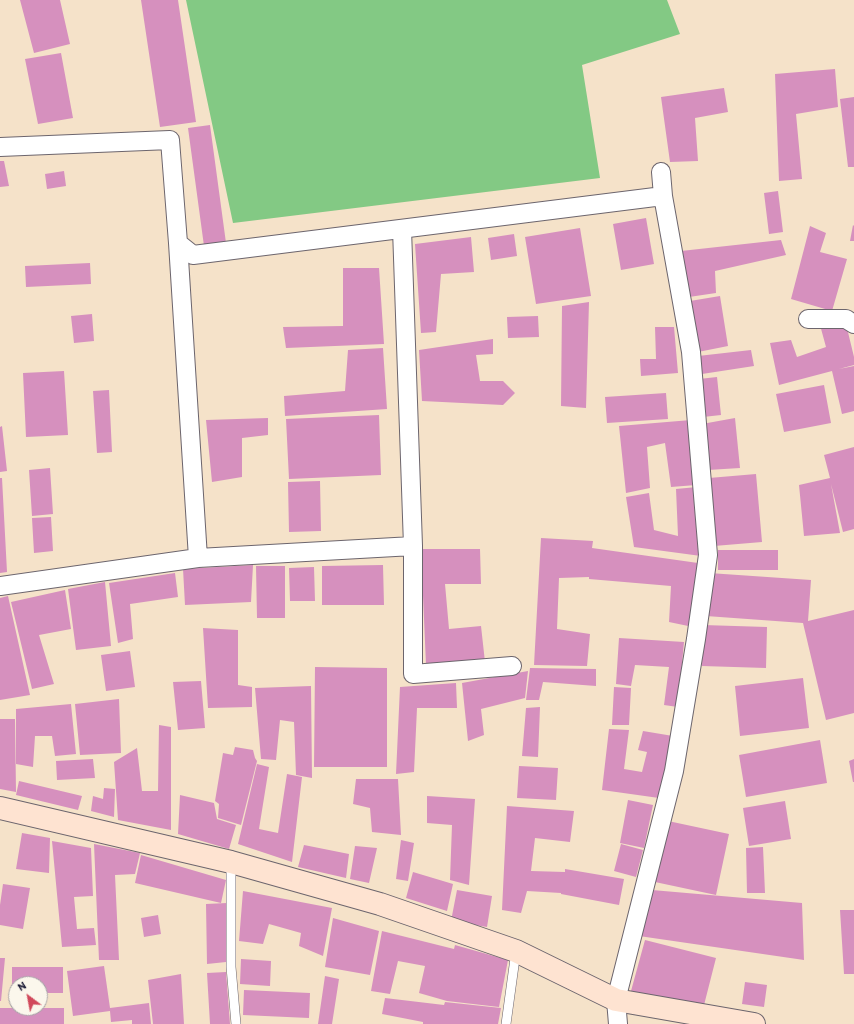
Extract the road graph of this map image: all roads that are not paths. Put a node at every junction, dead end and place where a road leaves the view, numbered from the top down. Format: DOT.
graph roads {
  1 [pos="0,147"];
  2 [pos="661,172"];
  3 [pos="663,196"];
  4 [pos="402,228"];
  5 [pos="178,243"];
  6 [pos="808,319"];
  7 [pos="854,324"];
  8 [pos="413,546"];
  9 [pos="198,558"];
  10 [pos="0,586"];
  11 [pos="512,666"];
  12 [pos="0,808"];
  13 [pos="231,862"];
  14 [pos="516,951"];
  15 [pos="616,1000"];
  16 [pos="236,1024"];
  17 [pos="506,1024"];
  18 [pos="618,1024"];
  19 [pos="754,1024"];
  1 -- 5 [label="street"];
  2 -- 3 [label="street"];
  3 -- 4 [label="street"];
  3 -- 15 [label="street"];
  4 -- 5 [label="street"];
  4 -- 8 [label="street"];
  5 -- 9 [label="street"];
  6 -- 7 [label="street"];
  8 -- 9 [label="street"];
  8 -- 11 [label="street"];
  9 -- 10 [label="street"];
  12 -- 13 [label="street"];
  13 -- 14 [label="street"];
  13 -- 16 [label="lane"];
  14 -- 15 [label="street"];
  14 -- 17 [label="lane"];
  15 -- 18 [label="street"];
  15 -- 19 [label="street"];
}
